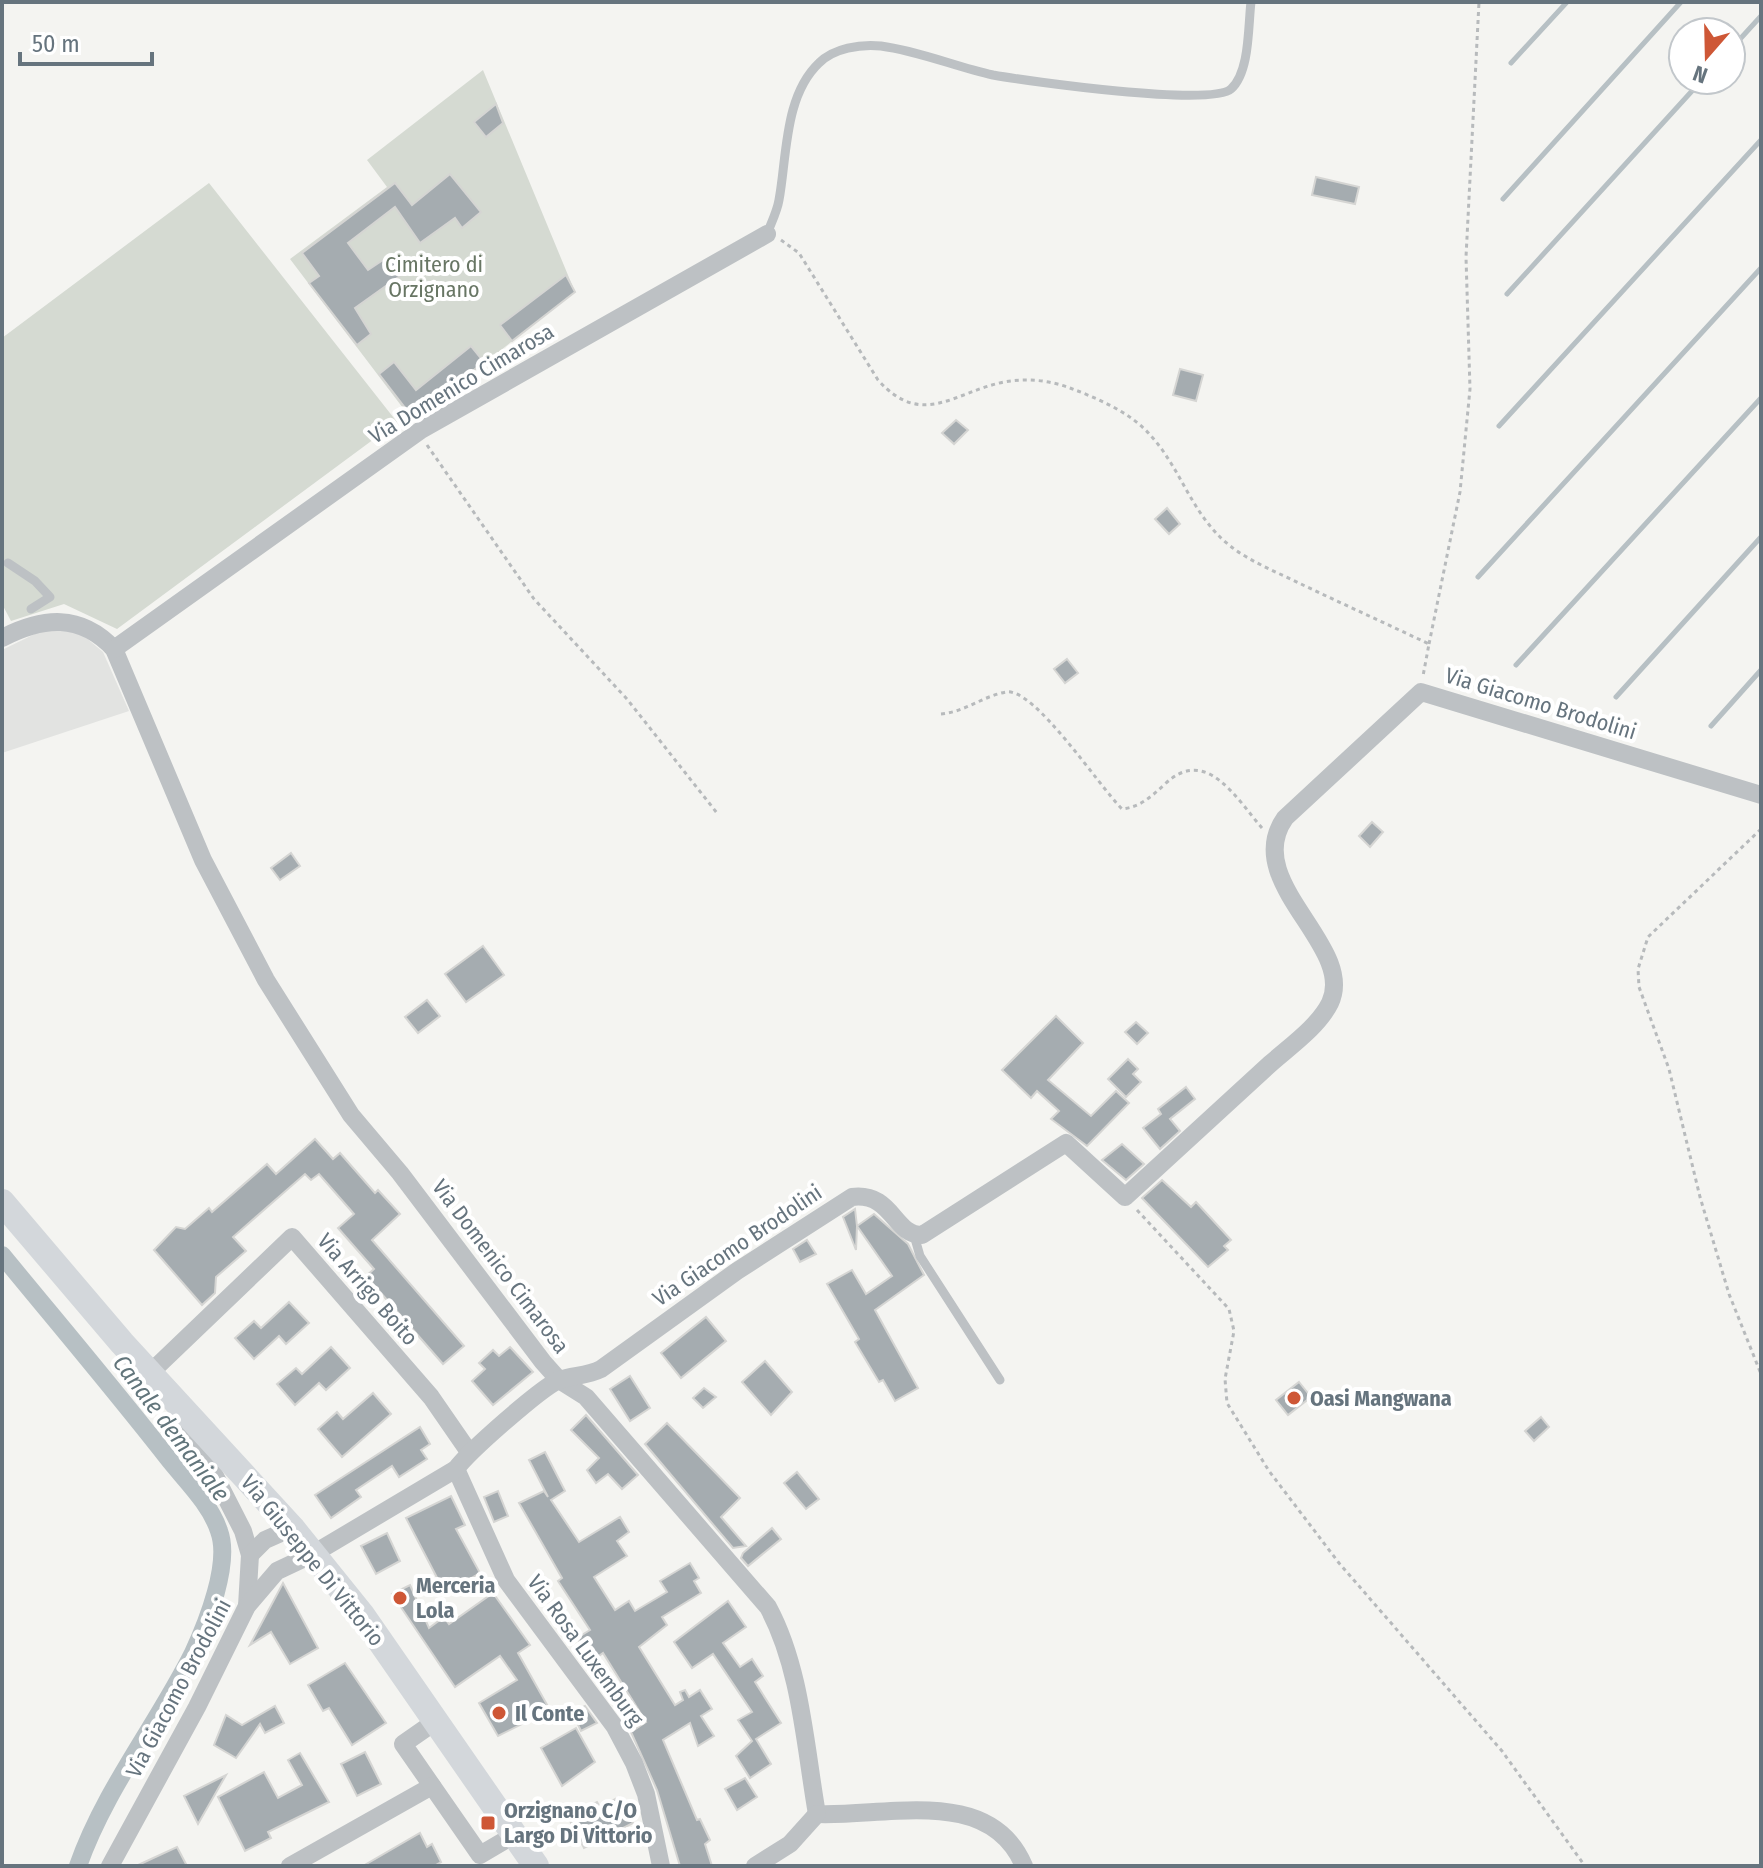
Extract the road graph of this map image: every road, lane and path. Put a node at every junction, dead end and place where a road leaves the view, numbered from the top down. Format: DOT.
graph roads {
  1 [pos="1251,2"];
  2 [pos="1479,2"];
  3 [pos="767,234"];
  4 [pos="418,432"];
  5 [pos="8,563"];
  6 [pos="31,609"];
  7 [pos="2,638"];
  8 [pos="1429,644"];
  9 [pos="114,649"];
  10 [pos="1421,692"];
  11 [pos="941,714"];
  12 [pos="1761,795"];
  13 [pos="717,813"];
  14 [pos="1761,829"];
  15 [pos="1273,840"];
  16 [pos="1125,1197"];
  17 [pos="2,1202"];
  18 [pos="914,1235"];
  19 [pos="150,1373"];
  20 [pos="1761,1374"];
  21 [pos="559,1380"];
  22 [pos="1000,1380"];
  23 [pos="175,1400"];
  24 [pos="469,1452"];
  25 [pos="456,1469"];
  26 [pos="292,1528"];
  27 [pos="313,1554"];
  28 [pos="250,1555"];
  29 [pos="247,1606"];
  30 [pos="436,1721"];
  31 [pos="432,1786"];
  32 [pos="817,1814"];
  33 [pos="514,1835"];
  34 [pos="110,1866"];
  35 [pos="290,1866"];
  36 [pos="536,1866"];
  37 [pos="661,1866"];
  38 [pos="755,1866"];
  39 [pos="1024,1866"];
  40 [pos="1585,1866"];
  1 -- 3 [label="lane"];
  2 -- 8 [label="path"];
  3 -- 4 [label="street, Via Domenico Cimarosa"];
  3 -- 8 [label="path"];
  4 -- 9 [label="street, Via Domenico Cimarosa"];
  4 -- 13 [label="path"];
  5 -- 6 [label="lane"];
  7 -- 9 [label="street"];
  8 -- 10 [label="path"];
  9 -- 21 [label="street, Via Domenico Cimarosa"];
  10 -- 12 [label="street, Via Giacomo Brodolini"];
  10 -- 15 [label="street, Via Giacomo Brodolini"];
  11 -- 15 [label="path"];
  14 -- 20 [label="path"];
  15 -- 16 [label="street"];
  16 -- 18 [label="street"];
  16 -- 40 [label="path"];
  17 -- 19 [label="main road, Via Giuseppe Di Vittorio"];
  18 -- 21 [label="street, Via Giacomo Brodolini"];
  18 -- 22 [label="lane"];
  19 -- 23 [label="main road, Via Giuseppe Di Vittorio"];
  19 -- 24 [label="street, Via Arrigo Boito"];
  21 -- 24 [label="street, Via Giacomo Brodolini"];
  21 -- 32 [label="street, Via Domenico Cimarosa"];
  23 -- 26 [label="main road, Via Giuseppe Di Vittorio"];
  23 -- 28 [label="street"];
  24 -- 25 [label="street, Via Giacomo Brodolini"];
  25 -- 27 [label="street, Via Giacomo Brodolini"];
  25 -- 37 [label="street, Via Rosa Luxemburg"];
  26 -- 27 [label="main road, Via Giuseppe Di Vittorio"];
  26 -- 28 [label="street"];
  27 -- 29 [label="street, Via Giacomo Brodolini"];
  27 -- 30 [label="main road, Via Giuseppe Di Vittorio"];
  28 -- 29 [label="street"];
  29 -- 34 [label="street, Via Giacomo Brodolini"];
  30 -- 31 [label="street"];
  30 -- 33 [label="main road, Via Giuseppe Di Vittorio"];
  31 -- 33 [label="street"];
  31 -- 35 [label="street"];
  32 -- 38 [label="street"];
  32 -- 39 [label="street"];
  33 -- 36 [label="main road, Via Giuseppe Di Vittorio"];
}
